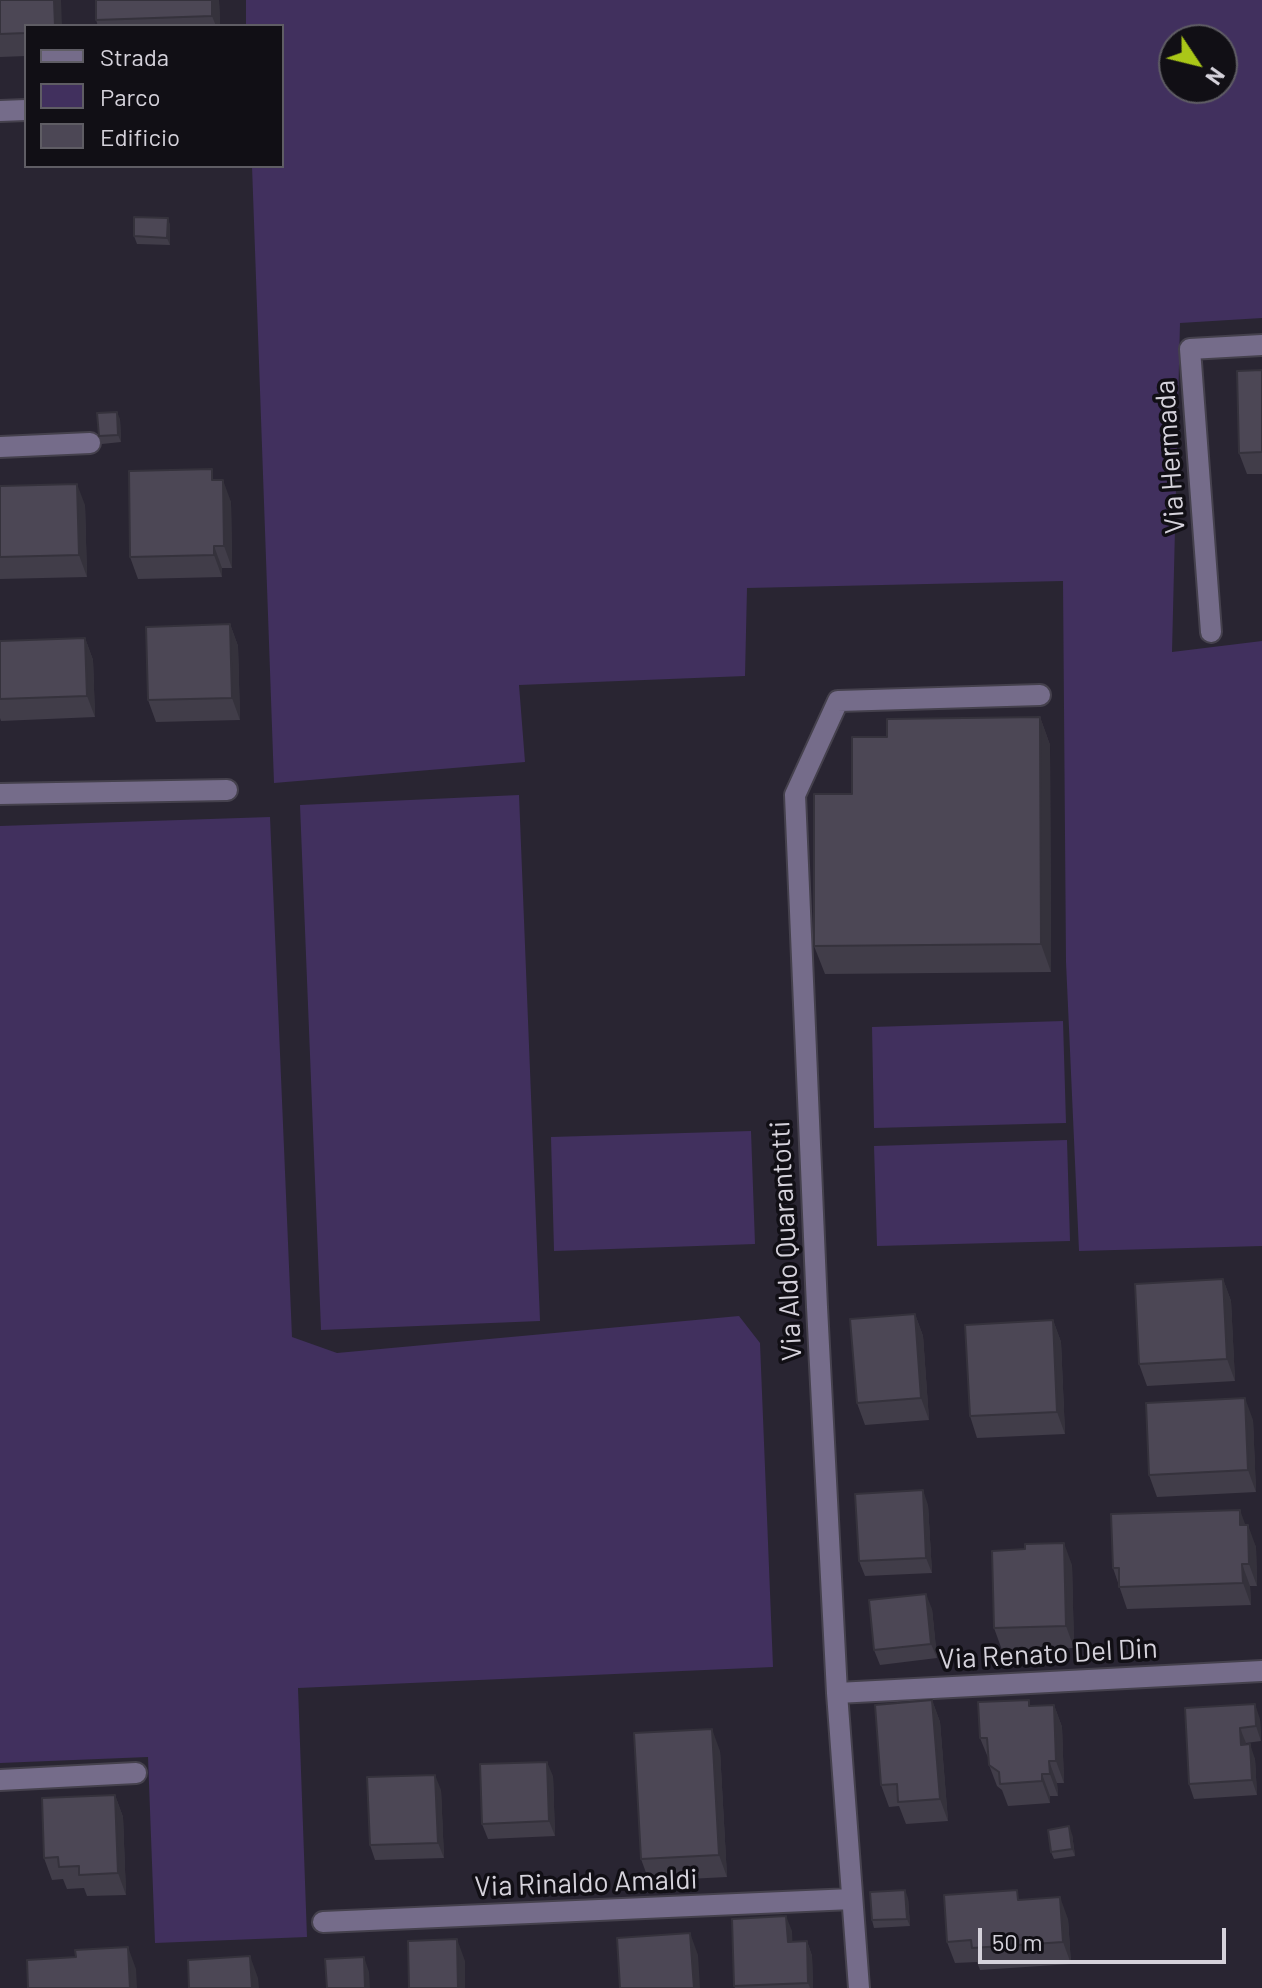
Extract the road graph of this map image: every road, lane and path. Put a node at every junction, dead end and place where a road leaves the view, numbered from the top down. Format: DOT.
graph roads {
  1 [pos="24,110"];
  2 [pos="0,111"];
  3 [pos="1262,345"];
  4 [pos="90,443"];
  5 [pos="0,447"];
  6 [pos="1211,632"];
  7 [pos="1040,695"];
  8 [pos="227,790"];
  9 [pos="0,794"];
  10 [pos="1262,1671"];
  11 [pos="837,1693"];
  12 [pos="136,1773"];
  13 [pos="0,1780"];
  14 [pos="852,1899"];
  15 [pos="323,1922"];
  16 [pos="859,1988"];
  1 -- 2 [label="street"];
  3 -- 6 [label="street, Via Hermada"];
  4 -- 5 [label="street"];
  7 -- 11 [label="street, Via Aldo Quarantotti"];
  8 -- 9 [label="street"];
  10 -- 11 [label="street, Via Renato Del Din"];
  11 -- 14 [label="street, Via Aldo Quarantotti"];
  12 -- 13 [label="street"];
  14 -- 15 [label="street, Via Rinaldo Amaldi"];
  14 -- 16 [label="street, Via Aldo Quarantotti"];
}
